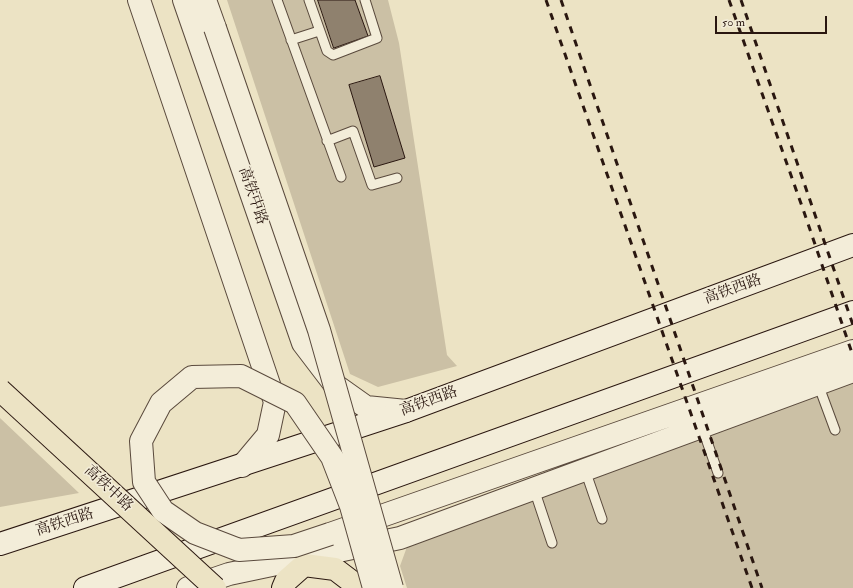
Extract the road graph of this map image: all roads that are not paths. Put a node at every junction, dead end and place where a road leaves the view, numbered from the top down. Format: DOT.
graph roads {
  1 [pos="139,0"];
  2 [pos="184,0"];
  3 [pos="205,0"];
  4 [pos="277,0"];
  5 [pos="309,0"];
  6 [pos="365,0"];
  7 [pos="319,31"];
  8 [pos="291,40"];
  9 [pos="327,141"];
  10 [pos="341,177"];
  11 [pos="397,178"];
  12 [pos="853,245"];
  13 [pos="853,312"];
  14 [pos="853,351"];
  15 [pos="853,371"];
  16 [pos="818,384"];
  17 [pos="0,390"];
  18 [pos="406,411"];
  19 [pos="702,427"];
  20 [pos="835,430"];
  21 [pos="242,466"];
  22 [pos="585,470"];
  23 [pos="718,473"];
  24 [pos="534,489"];
  25 [pos="602,519"];
  26 [pos="552,543"];
  27 [pos="0,544"];
  28 [pos="85,588"];
  29 [pos="188,588"];
  30 [pos="215,588"];
  31 [pos="283,588"];
  32 [pos="360,588"];
  33 [pos="374,588"];
  34 [pos="392,588"];
  1 -- 21 [label="street"];
  2 -- 18 [label="street, 高铁中路"];
  3 -- 34 [label="street, 高铁中路, bridge"];
  4 -- 8 [label="lane"];
  5 -- 7 [label="lane"];
  6 -- 7 [label="lane"];
  7 -- 8 [label="lane"];
  8 -- 9 [label="lane"];
  9 -- 10 [label="lane"];
  9 -- 11 [label="lane"];
  12 -- 18 [label="street, 高铁西路"];
  13 -- 28 [label="street"];
  14 -- 33 [label="street, 高铁中路, bridge"];
  15 -- 16 [label="street"];
  16 -- 19 [label="street"];
  16 -- 20 [label="lane"];
  17 -- 30 [label="highway, 高铁中路, bridge"];
  18 -- 21 [label="street, 高铁西路"];
  19 -- 22 [label="street"];
  19 -- 23 [label="lane"];
  21 -- 27 [label="street, 高铁西路"];
  22 -- 24 [label="street"];
  22 -- 25 [label="lane"];
  24 -- 26 [label="lane"];
  24 -- 29 [label="street"];
  31 -- 32 [label="highway"];
}
